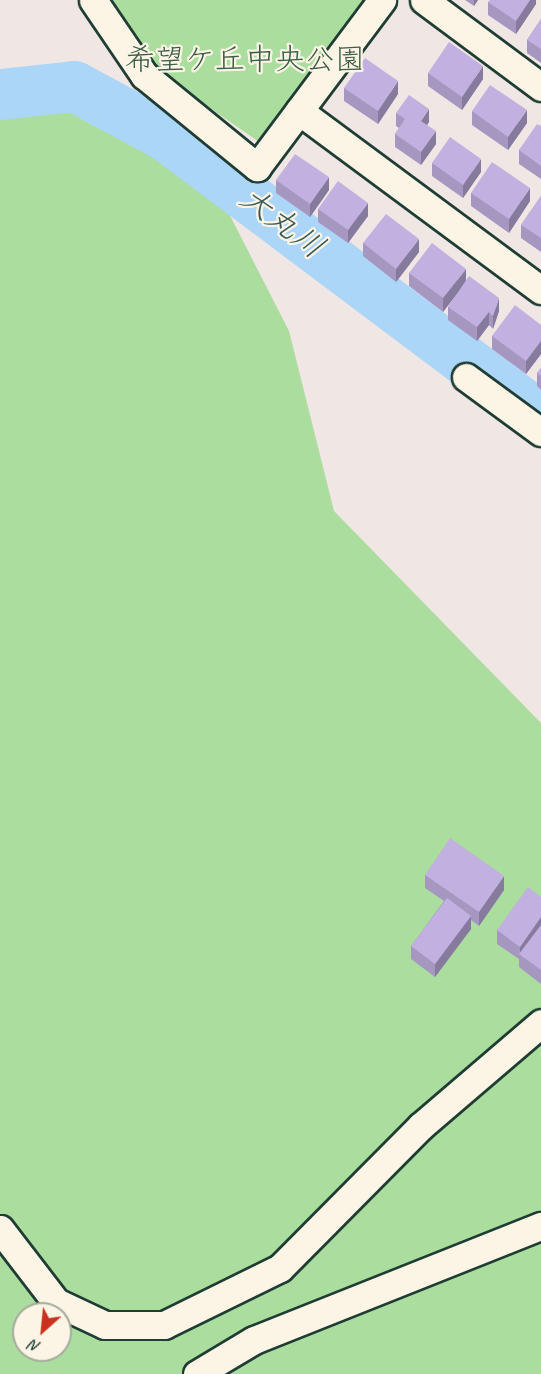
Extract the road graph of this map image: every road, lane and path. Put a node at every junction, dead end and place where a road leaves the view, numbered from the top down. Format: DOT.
graph roads {
  1 [pos="93,0"];
  2 [pos="382,0"];
  3 [pos="424,0"];
  4 [pos="541,87"];
  5 [pos="299,111"];
  6 [pos="541,290"];
  7 [pos="466,376"];
  8 [pos="541,432"];
  9 [pos="541,1023"];
  10 [pos="541,1226"];
  11 [pos="0,1229"];
  12 [pos="197,1374"];
  1 -- 5 [label="street"];
  2 -- 5 [label="street"];
  3 -- 4 [label="street"];
  5 -- 6 [label="street"];
  7 -- 8 [label="street"];
  9 -- 11 [label="street"];
  10 -- 12 [label="street"];
}
